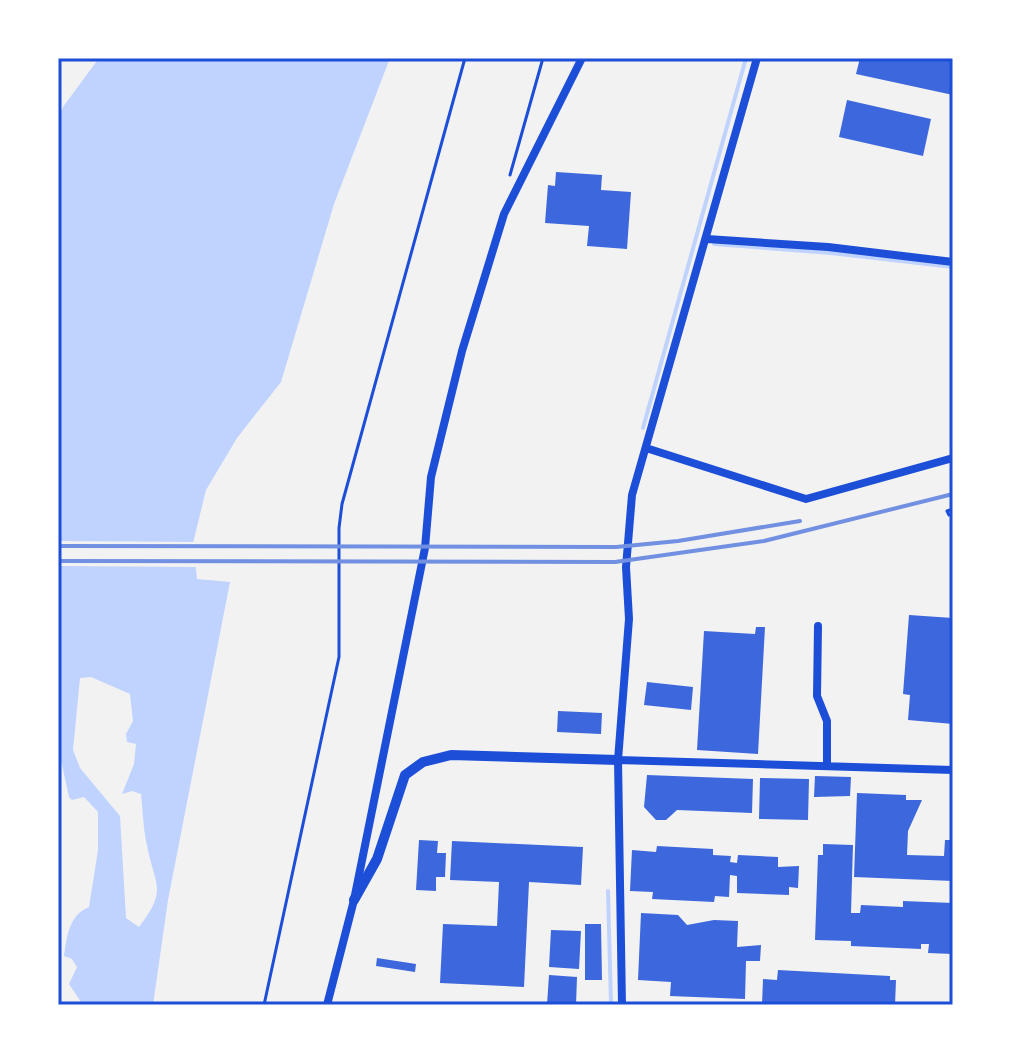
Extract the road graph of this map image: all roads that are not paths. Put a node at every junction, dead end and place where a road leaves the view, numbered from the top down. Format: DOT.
graph roads {
  1 [pos="582,58"];
  2 [pos="757,58"];
  3 [pos="707,239"];
  4 [pos="953,262"];
  5 [pos="646,448"];
  6 [pos="953,458"];
  7 [pos="818,626"];
  8 [pos="618,760"];
  9 [pos="827,765"];
  10 [pos="953,770"];
  11 [pos="354,900"];
  12 [pos="332,981"];
  13 [pos="327,1005"];
  14 [pos="335,1005"];
  15 [pos="622,1005"];
  1 -- 11 [label="street"];
  2 -- 3 [label="street"];
  3 -- 4 [label="street"];
  3 -- 5 [label="street"];
  5 -- 6 [label="street"];
  5 -- 8 [label="street"];
  7 -- 9 [label="street"];
  8 -- 9 [label="street"];
  8 -- 11 [label="street"];
  8 -- 15 [label="street"];
  9 -- 10 [label="street"];
  11 -- 12 [label="street"];
  12 -- 13 [label="street"];
  12 -- 14 [label="street"];
}
